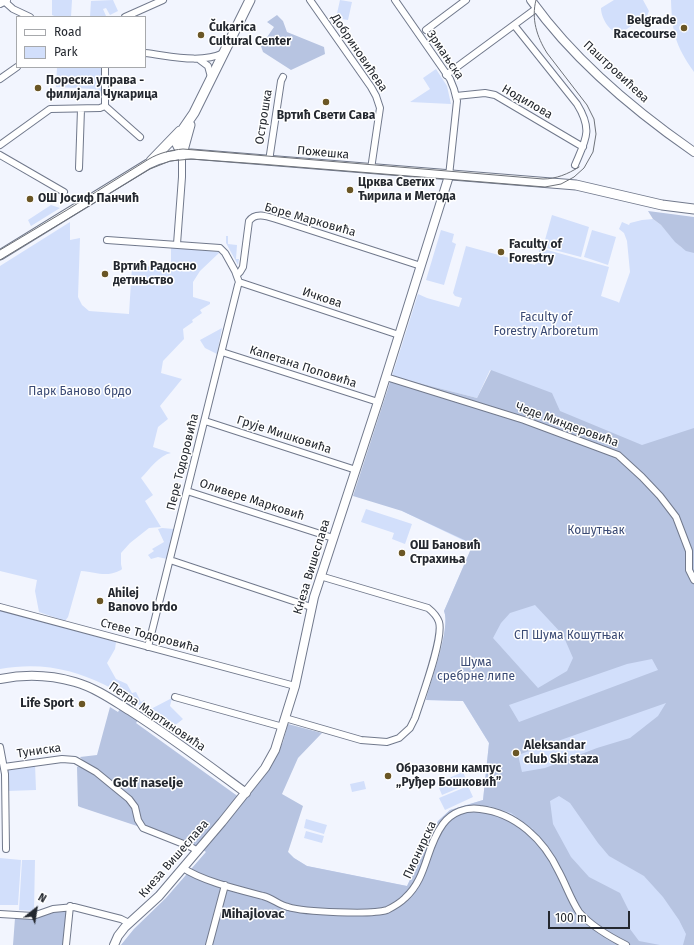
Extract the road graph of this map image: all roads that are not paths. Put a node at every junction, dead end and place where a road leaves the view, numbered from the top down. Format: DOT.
graph roads {
  1 [pos="163,0"];
  2 [pos="250,0"];
  3 [pos="310,0"];
  4 [pos="394,0"];
  5 [pos="466,0"];
  6 [pos="531,0"];
  7 [pos="3,1"];
  8 [pos="459,2"];
  9 [pos="537,8"];
  10 [pos="26,16"];
  11 [pos="127,16"];
  12 [pos="514,25"];
  13 [pos="426,30"];
  14 [pos="224,53"];
  15 [pos="146,54"];
  16 [pos="198,59"];
  17 [pos="16,68"];
  18 [pos="105,68"];
  19 [pos="446,74"];
  20 [pos="283,77"];
  21 [pos="0,79"];
  22 [pos="211,79"];
  23 [pos="456,96"];
  24 [pos="104,106"];
  25 [pos="81,109"];
  26 [pos="194,112"];
  27 [pos="183,129"];
  28 [pos="140,137"];
  29 [pos="0,145"];
  30 [pos="583,147"];
  31 [pos="694,152"];
  32 [pos="182,154"];
  33 [pos="0,155"];
  34 [pos="269,160"];
  35 [pos="148,164"];
  36 [pos="575,165"];
  37 [pos="79,168"];
  38 [pos="371,169"];
  39 [pos="449,176"];
  40 [pos="64,192"];
  41 [pos="694,209"];
  42 [pos="108,240"];
  43 [pos="177,244"];
  44 [pos="0,255"];
  45 [pos="421,266"];
  46 [pos="238,279"];
  47 [pos="399,334"];
  48 [pos="222,352"];
  49 [pos="386,377"];
  50 [pos="378,402"];
  51 [pos="205,421"];
  52 [pos="356,470"];
  53 [pos="187,491"];
  54 [pos="333,538"];
  55 [pos="170,560"];
  56 [pos="320,576"];
  57 [pos="694,580"];
  58 [pos="0,607"];
  59 [pos="311,607"];
  60 [pos="148,646"];
  61 [pos="0,679"];
  62 [pos="295,686"];
  63 [pos="175,697"];
  64 [pos="286,718"];
  65 [pos="283,728"];
  66 [pos="0,747"];
  67 [pos="3,771"];
  68 [pos="246,793"];
  69 [pos="6,849"];
  70 [pos="198,851"];
  71 [pos="184,868"];
  72 [pos="225,885"];
  73 [pos="70,906"];
  74 [pos="0,914"];
  75 [pos="129,923"];
  76 [pos="66,945"];
  77 [pos="114,945"];
  78 [pos="209,945"];
  79 [pos="626,945"];
  1 -- 11 [label="street"];
  2 -- 14 [label="main road"];
  3 -- 38 [label="street, Добриновићева"];
  4 -- 19 [label="street, Зрмањска"];
  5 -- 8 [label="street"];
  6 -- 9 [label="street, Паштровићева"];
  7 -- 10 [label="street"];
  8 -- 13 [label="street"];
  9 -- 12 [label="street"];
  9 -- 31 [label="street, Паштровићева"];
  12 -- 19 [label="street"];
  12 -- 30 [label="street"];
  14 -- 16 [label="street"];
  14 -- 22 [label="main road"];
  15 -- 16 [label="street"];
  16 -- 22 [label="street"];
  17 -- 21 [label="street"];
  18 -- 24 [label="street"];
  19 -- 23 [label="street, Зрмањска"];
  20 -- 34 [label="street, Острошка"];
  22 -- 26 [label="main road"];
  23 -- 30 [label="street, Нодилова"];
  23 -- 39 [label="street, Зрмањска"];
  24 -- 25 [label="street"];
  24 -- 28 [label="street"];
  25 -- 29 [label="street"];
  25 -- 37 [label="street"];
  26 -- 27 [label="main road"];
  26 -- 32 [label="main road"];
  27 -- 32 [label="main road"];
  27 -- 35 [label="main road"];
  30 -- 36 [label="street"];
  32 -- 34 [label="main road, Пожешка"];
  32 -- 35 [label="main road, Пожешка"];
  32 -- 43 [label="street"];
  33 -- 40 [label="street"];
  34 -- 38 [label="main road, Пожешка"];
  35 -- 44 [label="main road, Пожешка"];
  38 -- 39 [label="main road, Пожешка"];
  39 -- 41 [label="main road, Пожешка"];
  39 -- 45 [label="street, Кнеза Вишеслава"];
  42 -- 43 [label="street"];
  43 -- 46 [label="street"];
  45 -- 46 [label="street, Боре Марковића"];
  45 -- 47 [label="street, Кнеза Вишеслава"];
  46 -- 47 [label="street, Ичкова"];
  46 -- 48 [label="street, Пере Тодоровића"];
  47 -- 49 [label="street, Кнеза Вишеслава"];
  48 -- 50 [label="street, Капетана Поповића"];
  48 -- 51 [label="street, Пере Тодоровића"];
  49 -- 50 [label="street, Кнеза Вишеслава"];
  49 -- 57 [label="street, Чеде Миндеровића"];
  50 -- 52 [label="street, Кнеза Вишеслава"];
  51 -- 52 [label="street, Грује Мишковића"];
  51 -- 53 [label="street, Пере Тодоровића"];
  52 -- 54 [label="street, Кнеза Вишеслава"];
  53 -- 54 [label="street, Оливере Марковић"];
  53 -- 55 [label="street, Пере Тодоровића"];
  54 -- 56 [label="street, Кнеза Вишеслава"];
  55 -- 59 [label="street"];
  55 -- 60 [label="street, Пере Тодоровића"];
  56 -- 59 [label="street, Кнеза Вишеслава"];
  56 -- 64 [label="street"];
  58 -- 60 [label="street, Стеве Тодоровића"];
  59 -- 62 [label="street, Кнеза Вишеслава"];
  60 -- 62 [label="street, Стеве Тодоровића"];
  61 -- 68 [label="street, Петра Мартиновића"];
  62 -- 64 [label="street, Кнеза Вишеслава"];
  63 -- 65 [label="street"];
  64 -- 65 [label="street, Кнеза Вишеслава"];
  65 -- 68 [label="street, Кнеза Вишеслава"];
  66 -- 67 [label="street, Туниска"];
  67 -- 69 [label="street, Туниска"];
  67 -- 70 [label="street, Туниска"];
  68 -- 70 [label="street, Кнеза Вишеслава"];
  70 -- 71 [label="street, Кнеза Вишеслава"];
  71 -- 72 [label="street, Пионирска"];
  71 -- 75 [label="street, Кнеза Вишеслава"];
  72 -- 78 [label="street"];
  72 -- 79 [label="street, Пионирска"];
  73 -- 74 [label="street"];
  73 -- 75 [label="street"];
  73 -- 76 [label="street"];
  75 -- 77 [label="street, Кнеза Вишеслава"];
}
